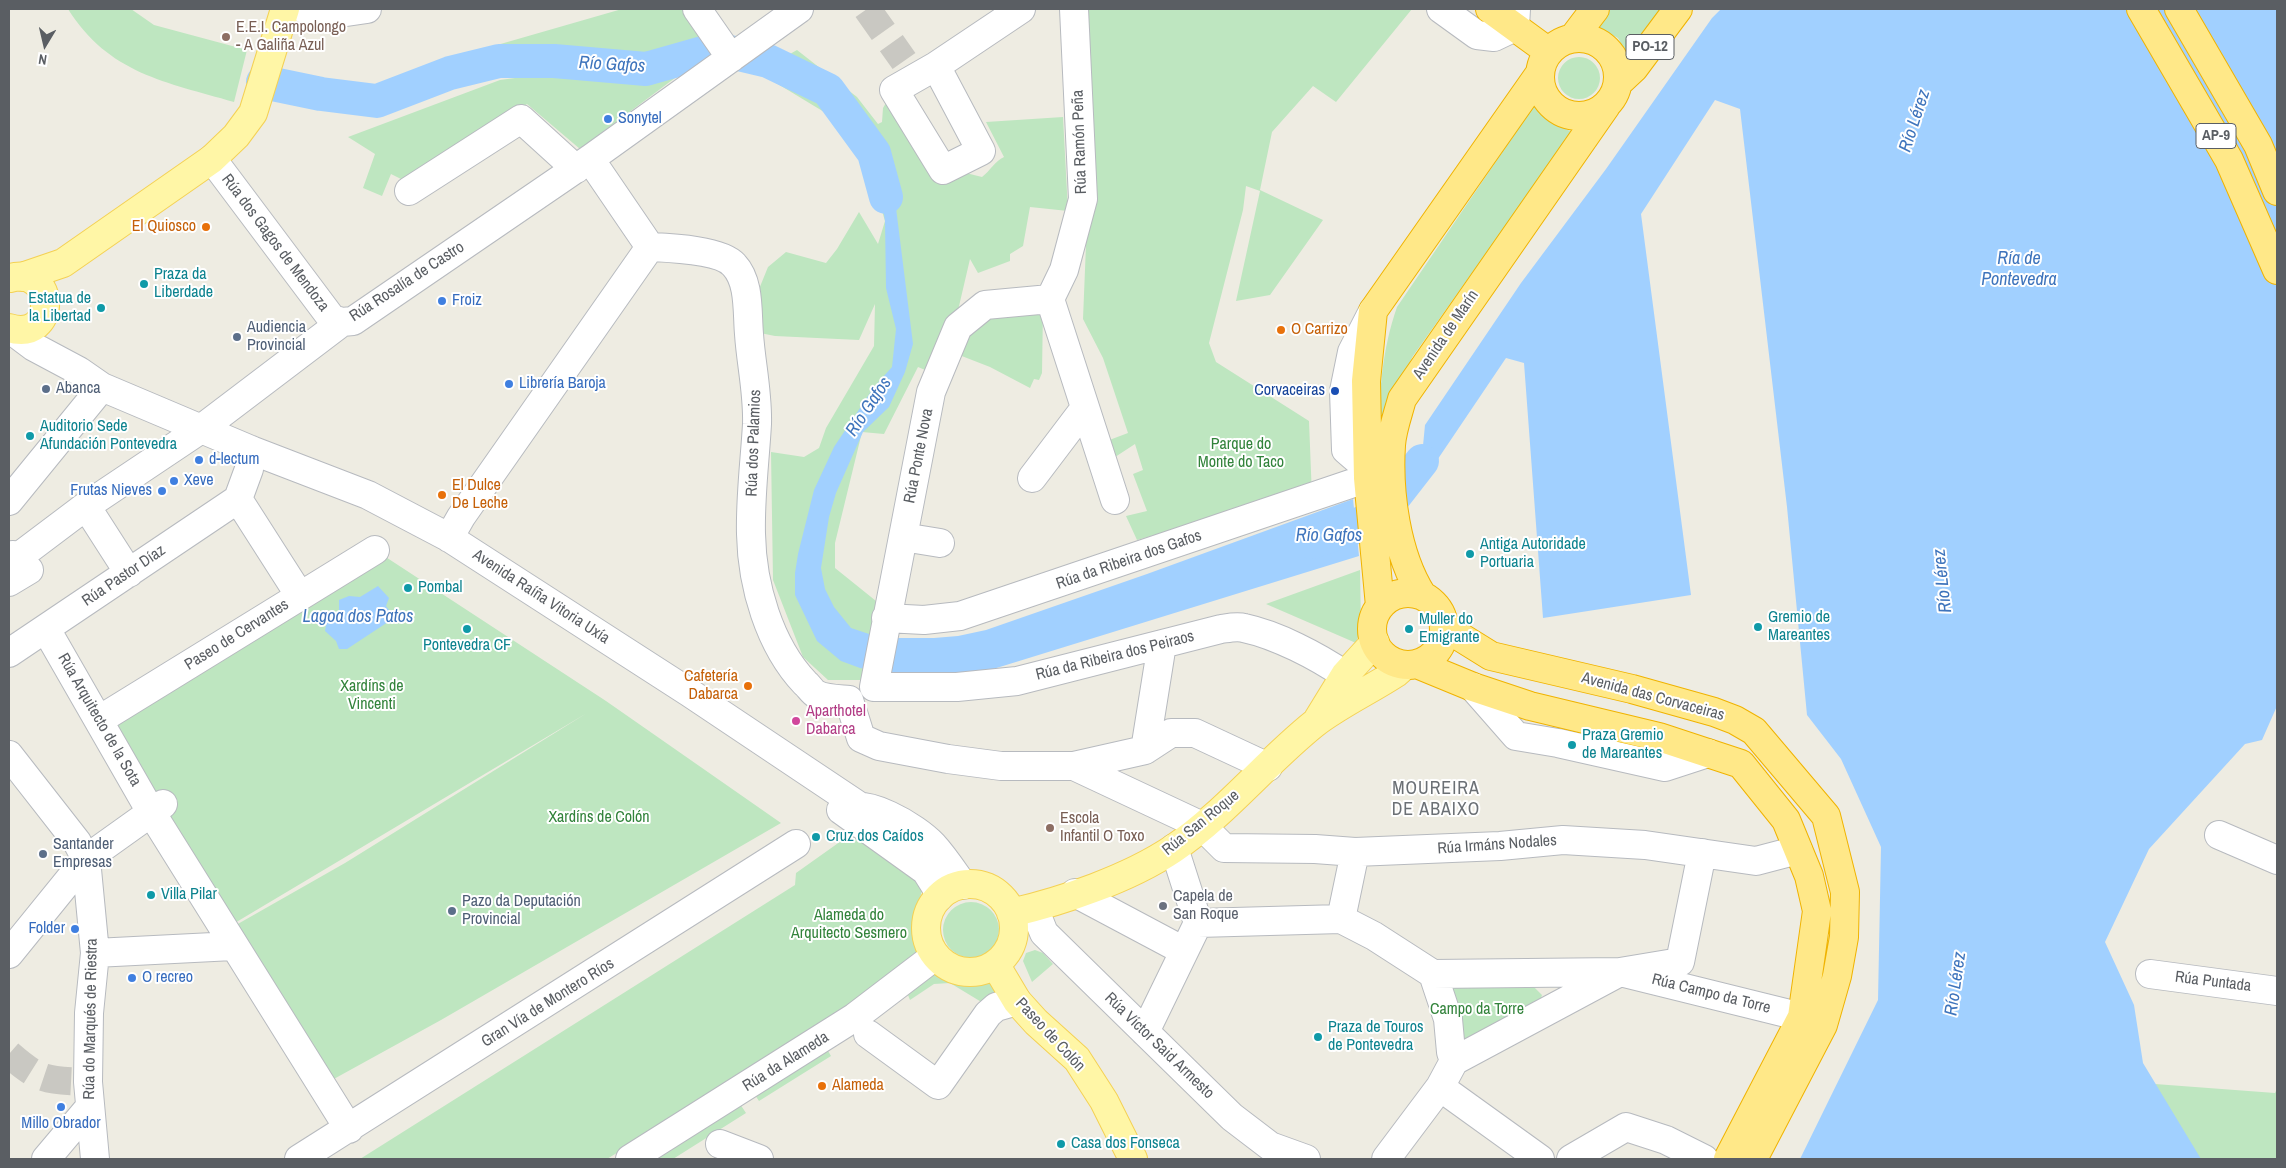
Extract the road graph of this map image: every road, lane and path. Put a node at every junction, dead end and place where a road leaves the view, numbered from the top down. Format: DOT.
graph roads {
  1 [pos="285,9"];
  2 [pos="304,9"];
  3 [pos="367,9"];
  4 [pos="799,9"];
  5 [pos="1021,9"];
  6 [pos="1074,9"];
  7 [pos="1441,9"];
  8 [pos="1490,9"];
  9 [pos="1595,9"];
  10 [pos="1678,9"];
  11 [pos="2142,9"];
  12 [pos="2179,9"];
  13 [pos="702,16"];
  14 [pos="1515,18"];
  15 [pos="1573,38"];
  16 [pos="732,56"];
  17 [pos="1544,62"];
  18 [pos="918,68"];
  19 [pos="1618,82"];
  20 [pos="1606,106"];
  21 [pos="212,159"];
  22 [pos="583,164"];
  23 [pos="409,191"];
  24 [pos="2277,191"];
  25 [pos="650,247"];
  26 [pos="63,263"];
  27 [pos="2277,270"];
  28 [pos="15,278"];
  29 [pos="1050,299"];
  30 [pos="45,302"];
  31 [pos="342,322"];
  32 [pos="9,329"];
  33 [pos="70,366"];
  34 [pos="102,387"];
  35 [pos="1085,408"];
  36 [pos="201,429"];
  37 [pos="251,450"];
  38 [pos="1374,477"];
  39 [pos="1032,478"];
  40 [pos="238,499"];
  41 [pos="1115,500"];
  42 [pos="9,501"];
  43 [pos="86,506"];
  44 [pos="1385,529"];
  45 [pos="903,537"];
  46 [pos="449,538"];
  47 [pos="940,543"];
  48 [pos="375,550"];
  49 [pos="11,563"];
  50 [pos="129,573"];
  51 [pos="1422,595"];
  52 [pos="300,596"];
  53 [pos="1380,606"];
  54 [pos="885,622"];
  55 [pos="1445,625"];
  56 [pos="46,629"];
  57 [pos="1375,642"];
  58 [pos="1162,644"];
  59 [pos="9,653"];
  60 [pos="1411,664"];
  61 [pos="1345,675"];
  62 [pos="875,680"];
  63 [pos="849,700"];
  64 [pos="99,720"];
  65 [pos="1316,723"];
  66 [pos="1144,750"];
  67 [pos="9,755"];
  68 [pos="1074,766"];
  69 [pos="1268,767"];
  70 [pos="859,806"];
  71 [pos="157,808"];
  72 [pos="1202,826"];
  73 [pos="2219,835"];
  74 [pos="796,844"];
  75 [pos="1174,848"];
  76 [pos="1798,850"];
  77 [pos="1355,852"];
  78 [pos="1702,853"];
  79 [pos="86,860"];
  80 [pos="2277,860"];
  81 [pos="963,885"];
  82 [pos="1075,893"];
  83 [pos="939,897"];
  84 [pos="1022,911"];
  85 [pos="1340,919"];
  86 [pos="1198,923"];
  87 [pos="233,946"];
  88 [pos="1184,951"];
  89 [pos="94,953"];
  90 [pos="9,954"];
  91 [pos="935,956"];
  92 [pos="995,964"];
  93 [pos="1546,972"];
  94 [pos="1620,972"];
  95 [pos="1433,974"];
  96 [pos="2150,974"];
  97 [pos="2277,990"];
  98 [pos="1017,1001"];
  99 [pos="1551,1011"];
  100 [pos="1802,1017"];
  101 [pos="1145,1032"];
  102 [pos="868,1034"];
  103 [pos="1454,1062"];
  104 [pos="1440,1087"];
  105 [pos="89,1108"];
  106 [pos="349,1129"];
  107 [pos="720,1144"];
  108 [pos="1381,1157"];
  109 [pos="46,1159"];
  110 [pos="95,1159"];
  111 [pos="299,1159"];
  112 [pos="630,1159"];
  113 [pos="759,1159"];
  114 [pos="1133,1159"];
  115 [pos="1306,1159"];
  116 [pos="1540,1159"];
  117 [pos="1572,1159"];
  118 [pos="1704,1159"];
  119 [pos="1728,1159"];
  120 [pos="1753,1159"];
  1 -- 21 [label="main road"];
  2 -- 3 [label="street"];
  4 -- 16 [label="street, Rúa Rosalía de Castro"];
  5 -- 18 [label="street"];
  6 -- 29 [label="street, Rúa Ramón Peña"];
  7 -- 14 [label="street"];
  8 -- 14 [label="highway"];
  9 -- 15 [label="highway"];
  10 -- 19 [label="highway, PO-12"];
  11 -- 27 [label="highway, AP-9"];
  12 -- 24 [label="highway, AP-9"];
  13 -- 16 [label="street"];
  14 -- 17 [label="highway"];
  15 -- 17 [label="highway"];
  15 -- 19 [label="highway"];
  16 -- 22 [label="street, Rúa Rosalía de Castro"];
  17 -- 20 [label="highway"];
  17 -- 38 [label="highway, Avenida de Marín"];
  19 -- 20 [label="highway"];
  20 -- 38 [label="highway, Avenida de Marín"];
  21 -- 26 [label="main road"];
  21 -- 31 [label="street, Rúa dos Gagos de Mendoza"];
  22 -- 23 [label="street"];
  22 -- 25 [label="street"];
  22 -- 31 [label="street, Rúa Rosalía de Castro"];
  25 -- 46 [label="street"];
  25 -- 63 [label="street, Rúa dos Palamios"];
  26 -- 28 [label="main road"];
  26 -- 30 [label="main road"];
  28 -- 30 [label="main road"];
  29 -- 35 [label="street"];
  29 -- 45 [label="street, Rúa Ponte Nova"];
  30 -- 32 [label="main road"];
  30 -- 33 [label="street"];
  31 -- 36 [label="street, Rúa Rosalía de Castro"];
  32 -- 33 [label="street, Avenida Raíña Vitoria Uxía"];
  33 -- 34 [label="street, Avenida Raíña Vitoria Uxía"];
  34 -- 36 [label="street, Avenida Raíña Vitoria Uxía"];
  34 -- 42 [label="street"];
  35 -- 39 [label="street"];
  35 -- 41 [label="street"];
  36 -- 37 [label="street, Avenida Raíña Vitoria Uxía"];
  36 -- 43 [label="street, Rúa Rosalía de Castro"];
  37 -- 40 [label="street"];
  37 -- 46 [label="street, Avenida Raíña Vitoria Uxía"];
  38 -- 44 [label="highway, Avenida de Marín"];
  38 -- 54 [label="street, Rúa da Ribeira dos Gafos"];
  40 -- 50 [label="street, Rúa Pastor Díaz"];
  40 -- 52 [label="street"];
  43 -- 49 [label="street, Rúa Rosalía de Castro"];
  43 -- 50 [label="street"];
  44 -- 51 [label="highway, Avenida de Marín"];
  44 -- 53 [label="highway, Avenida de Marín"];
  45 -- 47 [label="street"];
  45 -- 54 [label="street, Rúa Ponte Nova"];
  46 -- 70 [label="street, Avenida Raíña Vitoria Uxía"];
  48 -- 52 [label="street, Paseo de Cervantes"];
  50 -- 56 [label="street, Rúa Pastor Díaz"];
  51 -- 53 [label="highway"];
  51 -- 55 [label="highway"];
  52 -- 64 [label="street, Paseo de Cervantes"];
  53 -- 57 [label="highway"];
  54 -- 62 [label="street, Rúa Ponte Nova"];
  55 -- 60 [label="highway"];
  55 -- 120 [label="highway, Avenida das Corvaceiras"];
  56 -- 59 [label="street, Rúa Pastor Díaz"];
  56 -- 64 [label="street, Rúa Arquitecto de la Sota"];
  57 -- 60 [label="highway"];
  57 -- 61 [label="main road, Rúa San Roque"];
  58 -- 61 [label="street, Rúa da Ribeira dos Peiraos"];
  58 -- 62 [label="street, Rúa da Ribeira dos Peiraos"];
  58 -- 66 [label="street"];
  60 -- 65 [label="main road, Rúa San Roque"];
  60 -- 76 [label="highway"];
  61 -- 65 [label="main road, Rúa San Roque"];
  62 -- 63 [label="street"];
  63 -- 68 [label="street"];
  64 -- 71 [label="street, Rúa Arquitecto de la Sota"];
  65 -- 69 [label="main road, Rúa San Roque"];
  66 -- 68 [label="street"];
  66 -- 69 [label="street"];
  67 -- 79 [label="street, Rúa do Marqués de Riestra"];
  68 -- 72 [label="street, Rúa Irmáns Nodales"];
  69 -- 72 [label="main road, Rúa San Roque"];
  70 -- 81 [label="street, Avenida Raíña Vitoria Uxía"];
  70 -- 83 [label="street"];
  71 -- 79 [label="street"];
  71 -- 87 [label="street, Rúa Arquitecto de la Sota"];
  72 -- 75 [label="main road, Rúa San Roque"];
  72 -- 77 [label="street, Rúa Irmáns Nodales"];
  73 -- 80 [label="street"];
  74 -- 106 [label="street, Gran Vía de Montero Ríos"];
  75 -- 82 [label="main road, Rúa San Roque"];
  75 -- 86 [label="street"];
  76 -- 78 [label="street, Rúa Irmáns Nodales"];
  76 -- 100 [label="highway"];
  77 -- 78 [label="street, Rúa Irmáns Nodales"];
  77 -- 85 [label="street"];
  78 -- 94 [label="street"];
  79 -- 89 [label="street, Rúa do Marqués de Riestra"];
  79 -- 90 [label="street"];
  81 -- 83 [label="main road"];
  81 -- 84 [label="main road"];
  82 -- 84 [label="main road, Rúa San Roque"];
  82 -- 88 [label="street"];
  83 -- 91 [label="main road"];
  84 -- 92 [label="main road"];
  84 -- 101 [label="street, Rúa Víctor Said Armesto"];
  85 -- 86 [label="street"];
  85 -- 95 [label="street"];
  86 -- 88 [label="street"];
  87 -- 89 [label="street"];
  87 -- 106 [label="street, Rúa Arquitecto de la Sota"];
  88 -- 101 [label="street"];
  89 -- 105 [label="street, Rúa do Marqués de Riestra"];
  91 -- 92 [label="main road"];
  91 -- 112 [label="street, Rúa da Alameda"];
  92 -- 98 [label="main road, Paseo de Colón"];
  93 -- 94 [label="street, Rúa Campo da Torre"];
  93 -- 95 [label="street, Rúa Campo da Torre"];
  93 -- 99 [label="street"];
  94 -- 99 [label="street"];
  94 -- 100 [label="street, Rúa Campo da Torre"];
  95 -- 103 [label="street"];
  96 -- 97 [label="street, Rúa Puntada"];
  98 -- 102 [label="street"];
  98 -- 114 [label="main road, Paseo de Colón"];
  99 -- 103 [label="street"];
  100 -- 119 [label="highway"];
  101 -- 115 [label="street, Rúa Víctor Said Armesto"];
  103 -- 104 [label="street"];
  104 -- 108 [label="street"];
  104 -- 116 [label="street"];
  105 -- 109 [label="street"];
  105 -- 110 [label="street, Rúa do Marqués de Riestra"];
  106 -- 111 [label="street, Gran Vía de Montero Ríos"];
  107 -- 113 [label="street"];
  117 -- 118 [label="street"];
}
